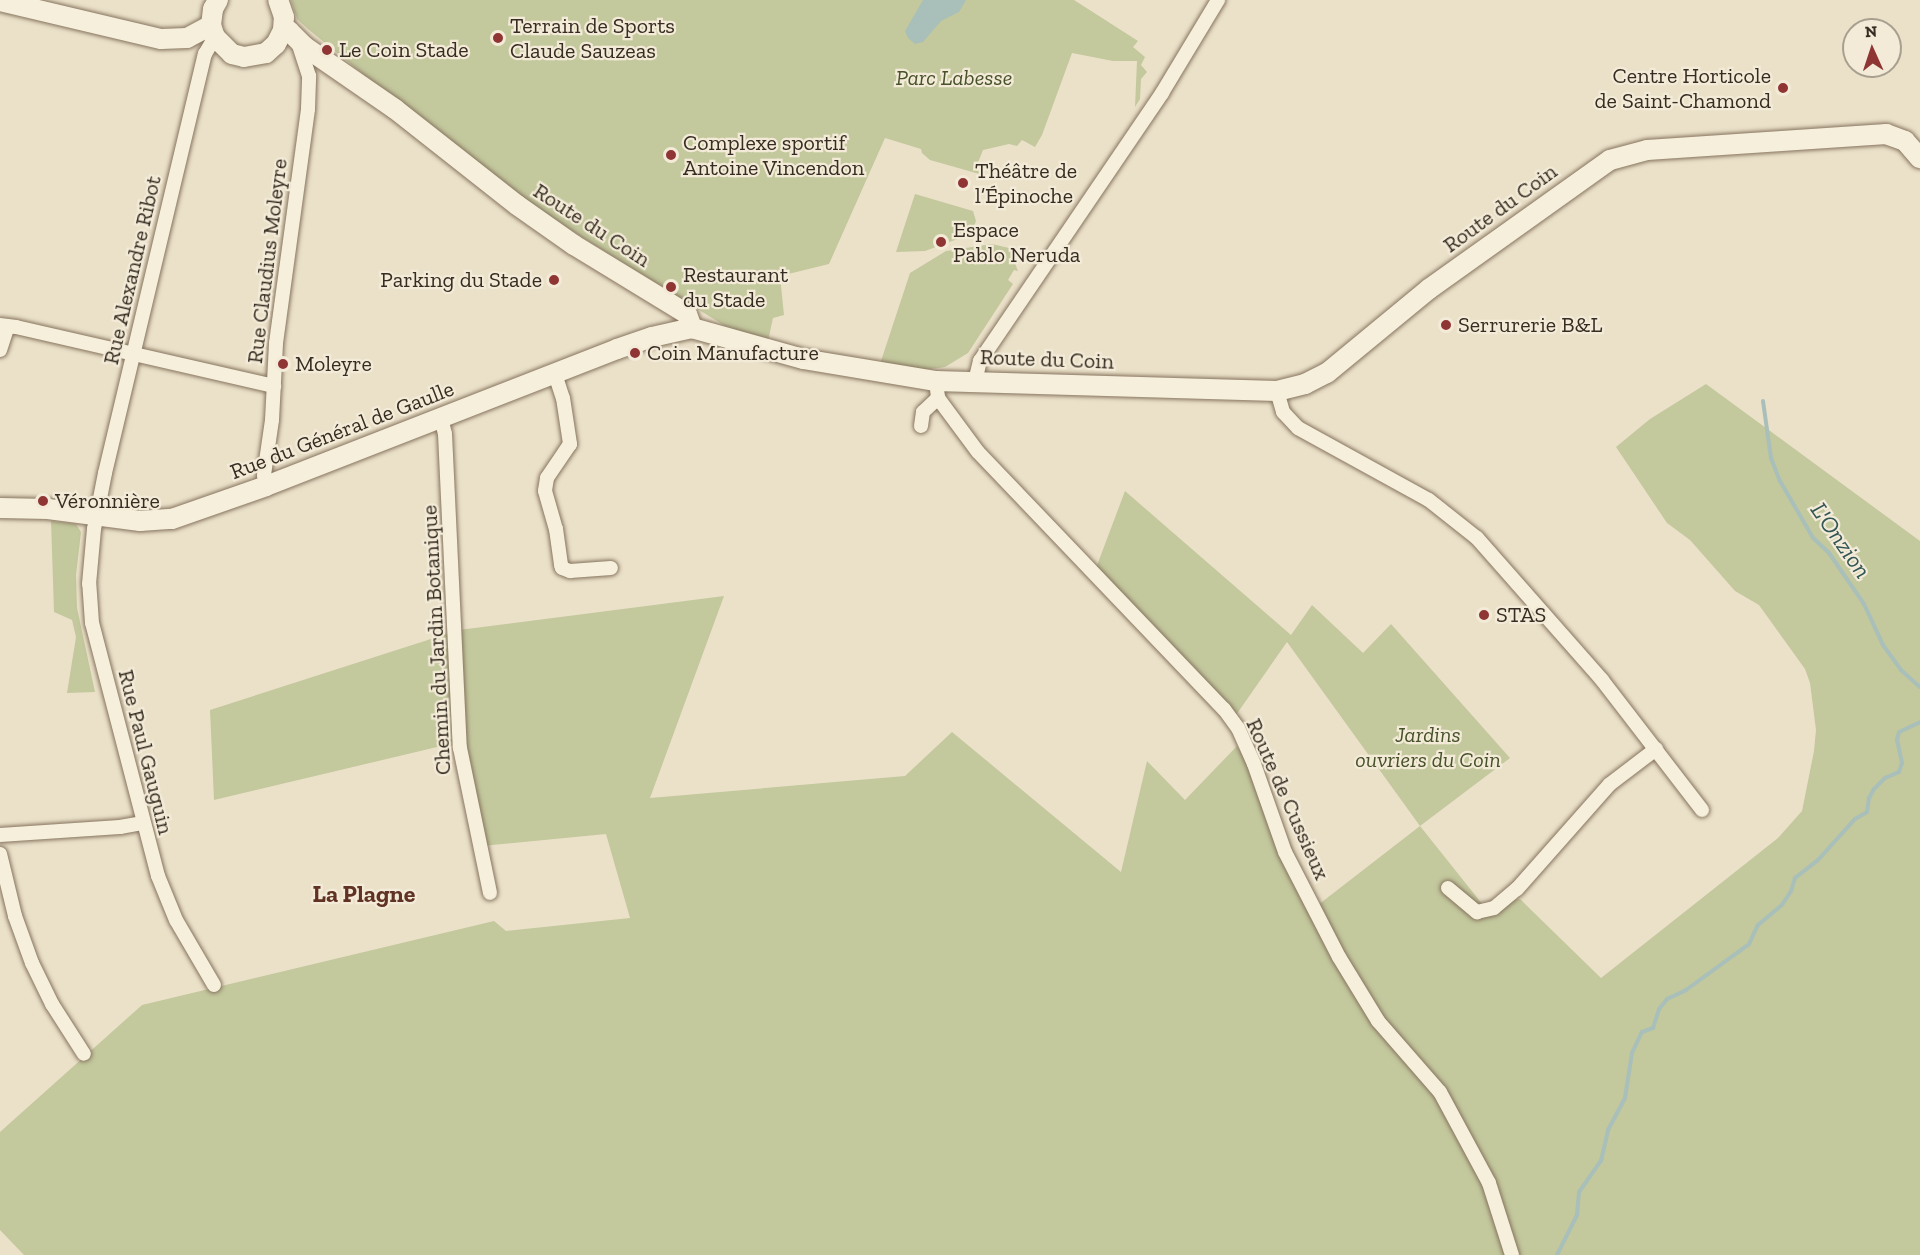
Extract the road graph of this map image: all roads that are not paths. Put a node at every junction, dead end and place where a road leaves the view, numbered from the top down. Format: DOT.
graph roads {
  1 [pos="218,0"];
  2 [pos="278,0"];
  3 [pos="1218,0"];
  4 [pos="0,1"];
  5 [pos="213,31"];
  6 [pos="291,36"];
  7 [pos="1920,158"];
  8 [pos="4,326"];
  9 [pos="692,328"];
  10 [pos="0,350"];
  11 [pos="134,354"];
  12 [pos="555,374"];
  13 [pos="975,381"];
  14 [pos="274,386"];
  15 [pos="937,389"];
  16 [pos="1277,391"];
  17 [pos="441,418"];
  18 [pos="921,426"];
  19 [pos="266,486"];
  20 [pos="0,508"];
  21 [pos="96,516"];
  22 [pos="611,568"];
  23 [pos="1656,749"];
  24 [pos="1702,810"];
  25 [pos="142,823"];
  26 [pos="0,835"];
  27 [pos="0,854"];
  28 [pos="1448,888"];
  29 [pos="490,893"];
  30 [pos="214,985"];
  31 [pos="84,1054"];
  32 [pos="1512,1255"];
  1 -- 5 [label="main road"];
  2 -- 6 [label="main road"];
  3 -- 13 [label="street"];
  4 -- 5 [label="main road"];
  5 -- 6 [label="main road"];
  5 -- 11 [label="street, Rue Alexandre Ribot"];
  6 -- 9 [label="main road, Route du Coin"];
  6 -- 14 [label="street, Rue Claudius Moleyre"];
  7 -- 16 [label="main road, Route du Coin"];
  8 -- 10 [label="street"];
  8 -- 11 [label="street"];
  9 -- 12 [label="main road, Rue du Général de Gaulle"];
  9 -- 15 [label="main road, Route du Coin"];
  11 -- 14 [label="street"];
  11 -- 21 [label="street, Rue Alexandre Ribot"];
  12 -- 17 [label="main road, Rue du Général de Gaulle"];
  12 -- 22 [label="street"];
  13 -- 15 [label="main road, Route du Coin"];
  13 -- 16 [label="main road, Route du Coin"];
  14 -- 19 [label="street, Rue Claudius Moleyre"];
  15 -- 18 [label="street"];
  15 -- 32 [label="street, Route de Cussieux"];
  16 -- 23 [label="street"];
  17 -- 19 [label="main road, Rue du Général de Gaulle"];
  17 -- 29 [label="street, Chemin du Jardin Botanique"];
  19 -- 21 [label="main road, Rue du Général de Gaulle"];
  20 -- 21 [label="main road, Rue du Général de Gaulle"];
  21 -- 25 [label="street, Rue Paul Gauguin"];
  23 -- 24 [label="street"];
  23 -- 28 [label="street"];
  25 -- 26 [label="street"];
  25 -- 30 [label="street, Rue Paul Gauguin"];
  27 -- 31 [label="street"];
}
